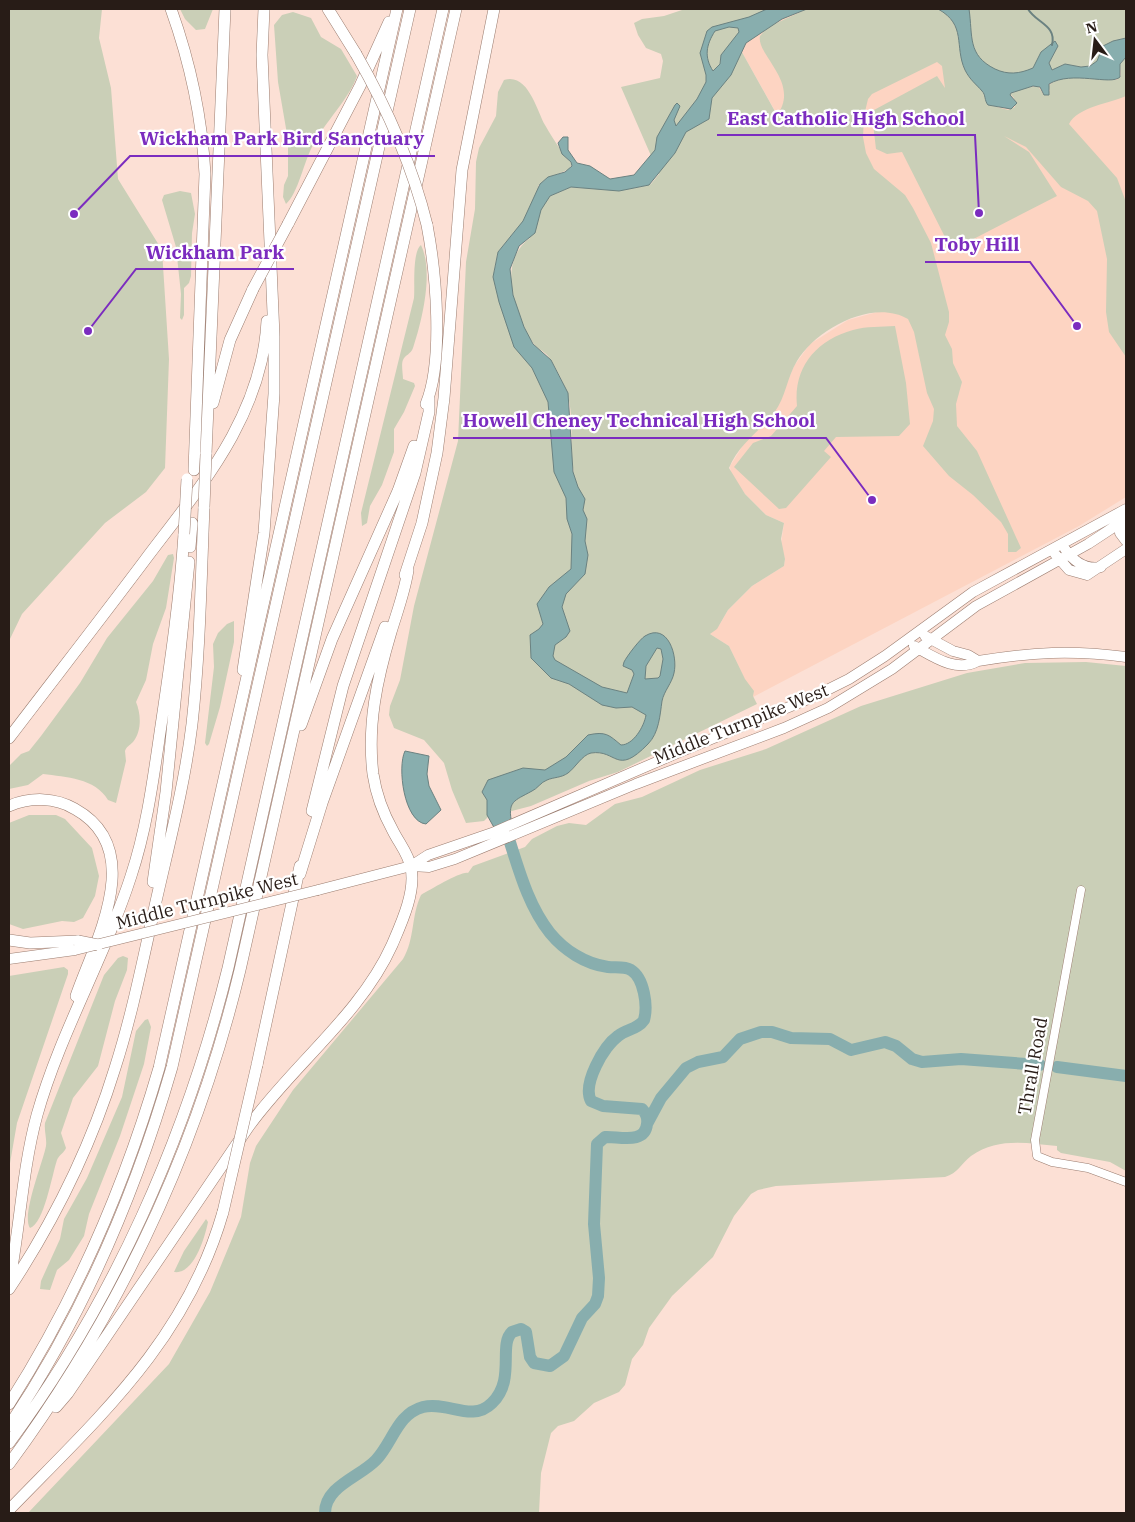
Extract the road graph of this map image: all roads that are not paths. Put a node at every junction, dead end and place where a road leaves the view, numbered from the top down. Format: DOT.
graph roads {
  1 [pos="171,9"];
  2 [pos="225,9"];
  3 [pos="264,9"];
  4 [pos="328,9"];
  5 [pos="396,9"];
  6 [pos="410,9"];
  7 [pos="443,9"];
  8 [pos="456,9"];
  9 [pos="494,9"];
  10 [pos="501,9"];
  11 [pos="484,58"];
  12 [pos="270,267"];
  13 [pos="429,398"];
  14 [pos="208,429"];
  15 [pos="191,475"];
  16 [pos="1126,509"];
  17 [pos="1123,521"];
  18 [pos="1126,541"];
  19 [pos="1062,544"];
  20 [pos="1052,549"];
  21 [pos="1126,549"];
  22 [pos="1069,554"];
  23 [pos="1059,560"];
  24 [pos="1102,567"];
  25 [pos="408,570"];
  26 [pos="918,632"];
  27 [pos="930,639"];
  28 [pos="905,642"];
  29 [pos="918,649"];
  30 [pos="1126,657"];
  31 [pos="978,660"];
  32 [pos="242,701"];
  33 [pos="9,738"];
  34 [pos="291,744"];
  35 [pos="603,785"];
  36 [pos="607,796"];
  37 [pos="9,806"];
  38 [pos="520,827"];
  39 [pos="411,866"];
  40 [pos="300,874"];
  41 [pos="1081,890"];
  42 [pos="9,940"];
  43 [pos="98,944"];
  44 [pos="76,945"];
  45 [pos="145,950"];
  46 [pos="9,959"];
  47 [pos="49,1080"];
  48 [pos="1126,1182"];
  49 [pos="9,1288"];
  50 [pos="9,1404"];
  51 [pos="42,1417"];
  52 [pos="9,1426"];
  53 [pos="9,1443"];
  54 [pos="9,1464"];
  55 [pos="9,1510"];
  1 -- 15 [label="highway"];
  2 -- 14 [label="highway"];
  3 -- 12 [label="highway"];
  4 -- 13 [label="highway, bridge"];
  5 -- 14 [label="highway, bridge"];
  5 -- 32 [label="highway"];
  6 -- 52 [label="highway"];
  7 -- 53 [label="highway"];
  8 -- 34 [label="highway"];
  9 -- 11 [label="highway"];
  10 -- 11 [label="highway"];
  11 -- 25 [label="highway"];
  12 -- 32 [label="highway"];
  12 -- 33 [label="highway"];
  13 -- 34 [label="highway"];
  13 -- 40 [label="highway"];
  14 -- 45 [label="highway, bridge"];
  15 -- 45 [label="highway"];
  15 -- 47 [label="highway, bridge"];
  16 -- 19 [label="main road, Middle Turnpike West"];
  17 -- 18 [label="main road"];
  17 -- 22 [label="main road, Middle Turnpike West"];
  19 -- 20 [label="main road, Middle Turnpike West"];
  19 -- 22 [label="main road"];
  20 -- 23 [label="main road"];
  20 -- 26 [label="main road, Middle Turnpike West"];
  21 -- 24 [label="main road"];
  22 -- 23 [label="main road, Middle Turnpike West"];
  22 -- 24 [label="main road"];
  23 -- 24 [label="main road"];
  23 -- 27 [label="main road, Middle Turnpike West"];
  25 -- 39 [label="highway"];
  25 -- 40 [label="highway"];
  26 -- 27 [label="main road"];
  26 -- 28 [label="main road, Middle Turnpike West"];
  27 -- 29 [label="main road, Middle Turnpike West"];
  27 -- 31 [label="main road"];
  28 -- 29 [label="main road"];
  28 -- 35 [label="main road, Middle Turnpike West"];
  29 -- 31 [label="main road"];
  29 -- 36 [label="main road, Middle Turnpike West"];
  30 -- 31 [label="main road"];
  32 -- 50 [label="highway"];
  34 -- 51 [label="highway"];
  35 -- 36 [label="main road"];
  35 -- 38 [label="main road, Middle Turnpike West"];
  36 -- 38 [label="main road, Middle Turnpike West"];
  37 -- 47 [label="highway"];
  38 -- 39 [label="main road, Middle Turnpike West"];
  39 -- 43 [label="main road, Middle Turnpike West, bridge"];
  39 -- 51 [label="highway"];
  40 -- 55 [label="highway, bridge"];
  41 -- 48 [label="street, Thrall Road"];
  42 -- 44 [label="highway"];
  43 -- 44 [label="highway, bridge"];
  44 -- 46 [label="main road"];
  45 -- 49 [label="highway"];
  47 -- 49 [label="highway"];
  51 -- 54 [label="highway"];
}
